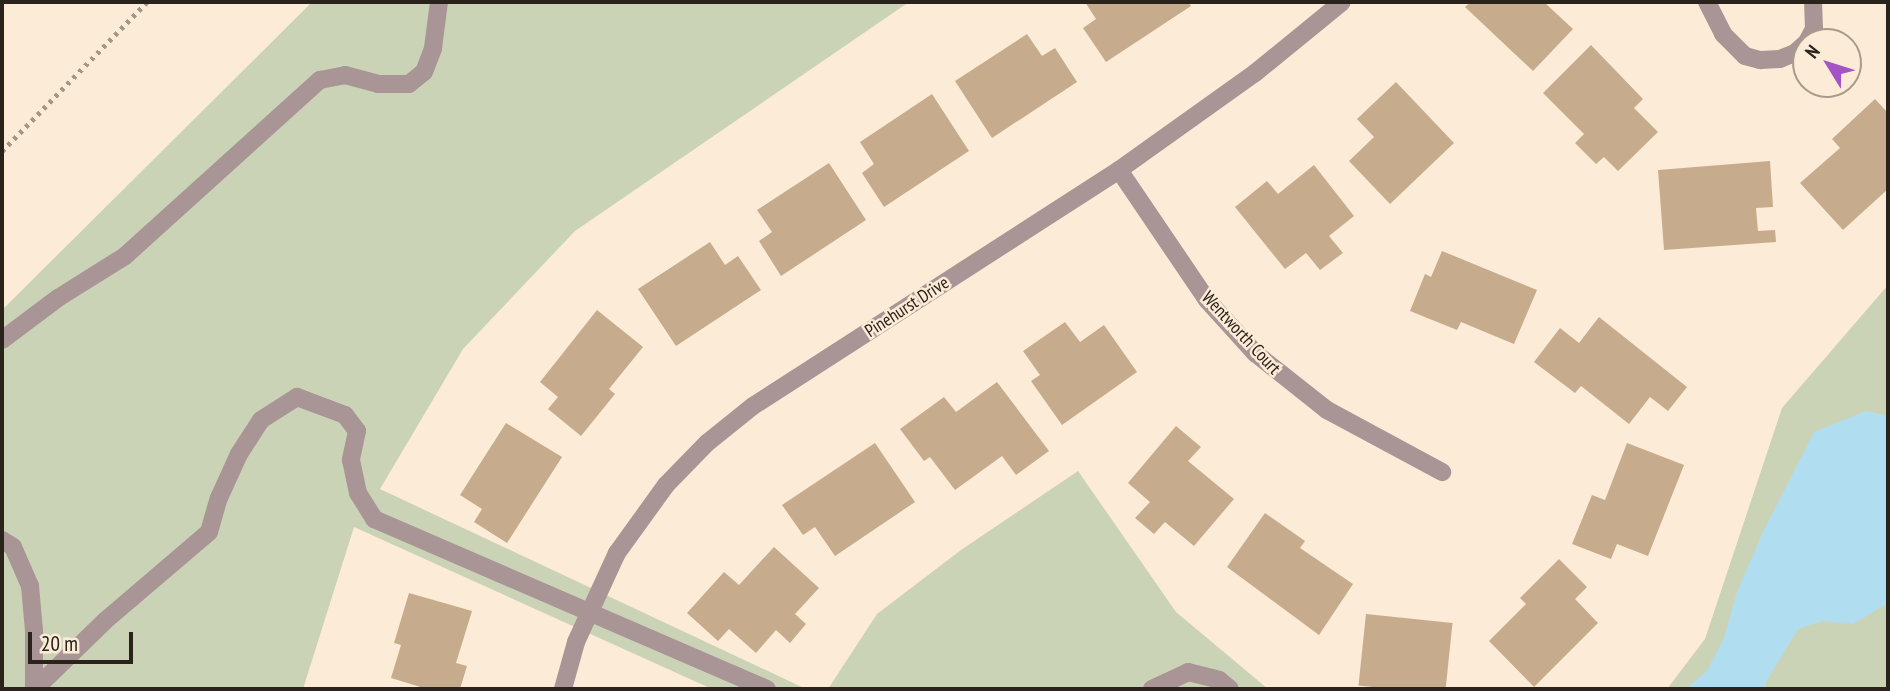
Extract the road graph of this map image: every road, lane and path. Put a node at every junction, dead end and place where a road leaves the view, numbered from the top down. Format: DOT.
graph roads {
  1 [pos="147,2"];
  2 [pos="439,2"];
  3 [pos="1342,2"];
  4 [pos="1707,2"];
  5 [pos="1813,2"];
  6 [pos="1814,28"];
  7 [pos="1792,54"];
  8 [pos="2,151"];
  9 [pos="1119,170"];
  10 [pos="2,340"];
  11 [pos="1442,472"];
  12 [pos="2,540"];
  13 [pos="588,613"];
  14 [pos="34,689"];
  15 [pos="563,689"];
  16 [pos="767,689"];
  17 [pos="1152,689"];
  18 [pos="1230,689"];
  1 -- 8 [label="path"];
  2 -- 10 [label="street"];
  3 -- 9 [label="street, Pinehurst Drive"];
  4 -- 7 [label="street"];
  5 -- 6 [label="street"];
  9 -- 11 [label="street, Wentworth Court"];
  9 -- 13 [label="street, Pinehurst Drive"];
  12 -- 14 [label="street"];
  13 -- 14 [label="street"];
  13 -- 15 [label="street, Pinehurst Drive"];
  13 -- 16 [label="street"];
  17 -- 18 [label="street"];
}
